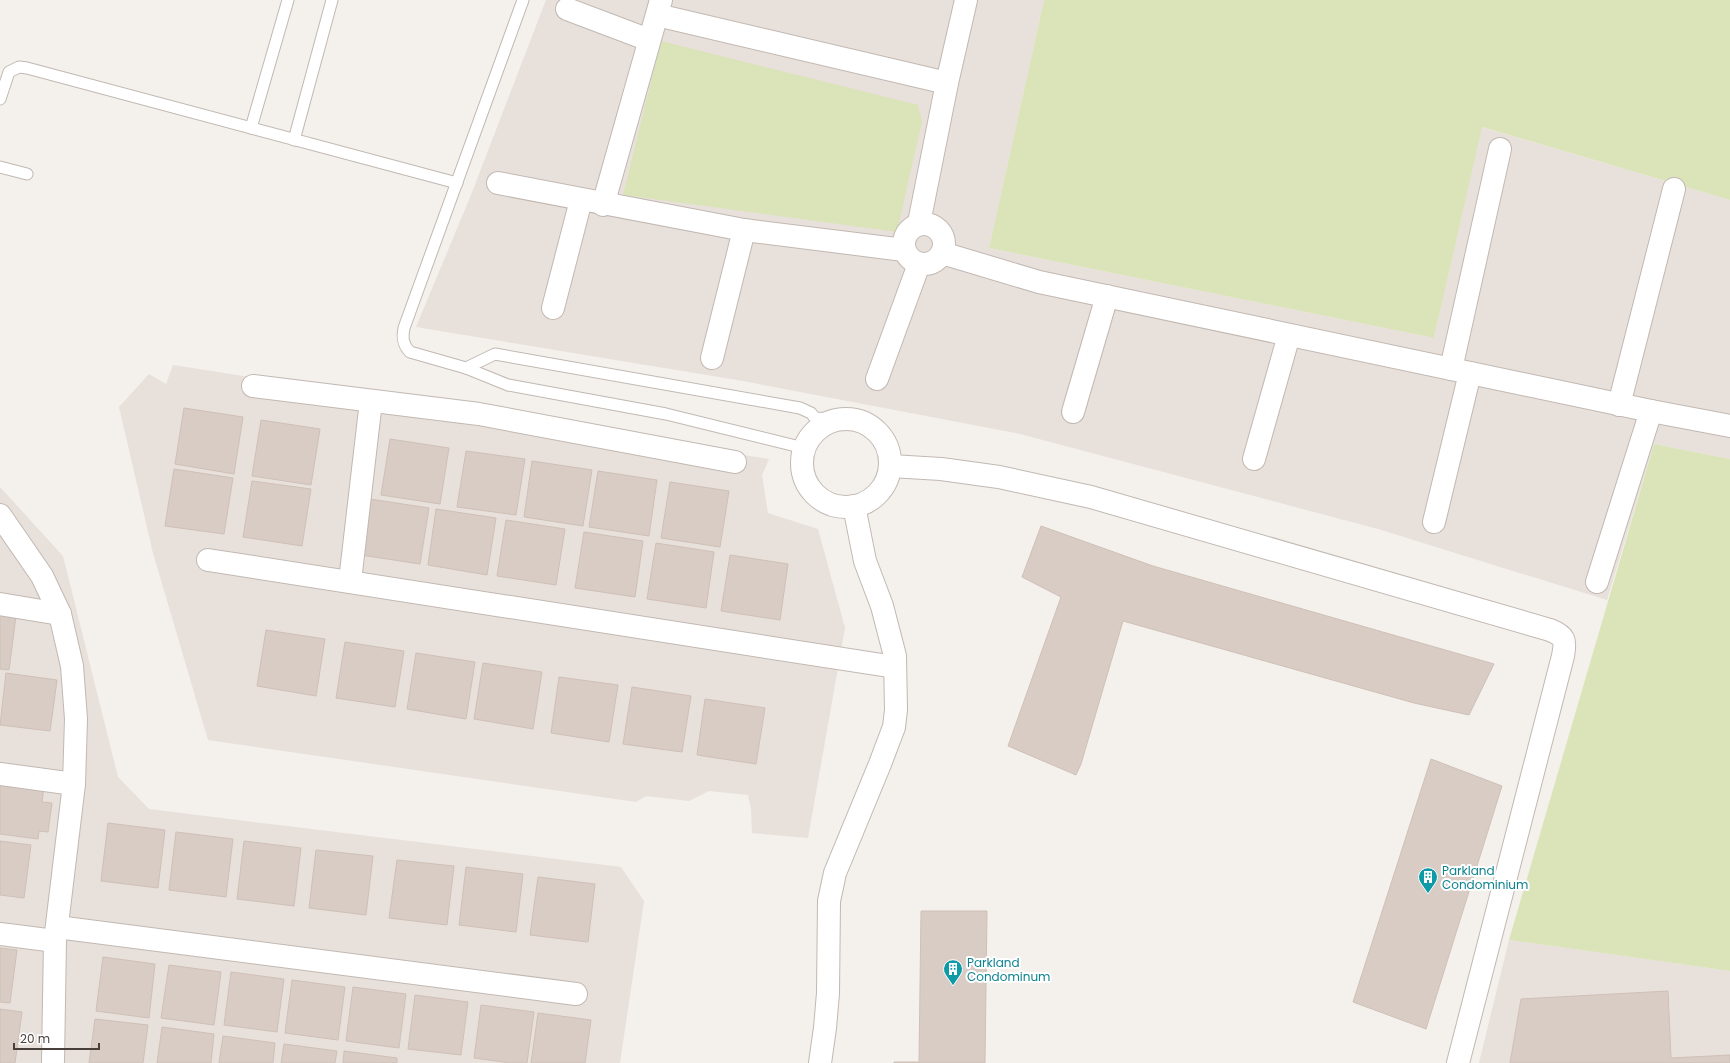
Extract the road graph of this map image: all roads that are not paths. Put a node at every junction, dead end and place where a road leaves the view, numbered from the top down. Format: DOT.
graph roads {
  1 [pos="288,0"];
  2 [pos="332,0"];
  3 [pos="523,0"];
  4 [pos="966,0"];
  5 [pos="659,8"];
  6 [pos="567,9"];
  7 [pos="649,40"];
  8 [pos="947,83"];
  9 [pos="0,98"];
  10 [pos="251,128"];
  11 [pos="294,140"];
  12 [pos="1500,149"];
  13 [pos="0,167"];
  14 [pos="27,174"];
  15 [pos="457,183"];
  16 [pos="498,184"];
  17 [pos="1674,189"];
  18 [pos="582,200"];
  19 [pos="603,205"];
  20 [pos="919,223"];
  21 [pos="744,230"];
  22 [pos="942,253"];
  23 [pos="912,257"];
  24 [pos="1107,296"];
  25 [pos="553,308"];
  26 [pos="1289,335"];
  27 [pos="712,358"];
  28 [pos="466,368"];
  29 [pos="1461,371"];
  30 [pos="877,379"];
  31 [pos="253,386"];
  32 [pos="372,401"];
  33 [pos="1619,404"];
  34 [pos="1651,411"];
  35 [pos="1073,412"];
  36 [pos="835,420"];
  37 [pos="1730,426"];
  38 [pos="804,448"];
  39 [pos="1254,459"];
  40 [pos="735,462"];
  41 [pos="891,466"];
  42 [pos="854,506"];
  43 [pos="0,515"];
  44 [pos="1434,522"];
  45 [pos="208,560"];
  46 [pos="350,581"];
  47 [pos="1597,582"];
  48 [pos="0,604"];
  49 [pos="60,614"];
  50 [pos="895,667"];
  51 [pos="0,774"];
  52 [pos="74,784"];
  53 [pos="0,934"];
  54 [pos="56,934"];
  55 [pos="576,994"];
  56 [pos="51,1062"];
  57 [pos="820,1063"];
  58 [pos="1458,1063"];
  1 -- 10 [label="lane"];
  2 -- 11 [label="lane"];
  3 -- 15 [label="lane"];
  4 -- 8 [label="street"];
  5 -- 7 [label="street"];
  5 -- 8 [label="street"];
  6 -- 7 [label="street"];
  7 -- 19 [label="street"];
  8 -- 20 [label="street"];
  9 -- 10 [label="lane"];
  10 -- 11 [label="lane"];
  11 -- 15 [label="lane"];
  12 -- 29 [label="street"];
  13 -- 14 [label="lane"];
  15 -- 28 [label="lane"];
  16 -- 18 [label="street"];
  17 -- 33 [label="street"];
  18 -- 19 [label="street"];
  18 -- 25 [label="street"];
  19 -- 21 [label="street"];
  20 -- 22 [label="street"];
  20 -- 23 [label="street"];
  21 -- 23 [label="street"];
  21 -- 27 [label="street"];
  22 -- 23 [label="street"];
  22 -- 24 [label="street"];
  23 -- 30 [label="street"];
  24 -- 26 [label="street"];
  24 -- 35 [label="street"];
  26 -- 29 [label="street"];
  26 -- 39 [label="street"];
  28 -- 36 [label="lane"];
  28 -- 38 [label="lane"];
  29 -- 33 [label="street"];
  29 -- 44 [label="street"];
  31 -- 32 [label="street"];
  32 -- 40 [label="street"];
  32 -- 46 [label="street"];
  33 -- 34 [label="street"];
  34 -- 37 [label="street"];
  34 -- 47 [label="street"];
  36 -- 38 [label="street"];
  36 -- 41 [label="street"];
  38 -- 42 [label="street"];
  41 -- 42 [label="street"];
  41 -- 58 [label="street"];
  42 -- 50 [label="street"];
  43 -- 49 [label="street"];
  45 -- 46 [label="street"];
  46 -- 50 [label="street"];
  48 -- 49 [label="street"];
  49 -- 52 [label="street"];
  50 -- 57 [label="street"];
  51 -- 52 [label="street"];
  52 -- 54 [label="street"];
  53 -- 54 [label="street"];
  54 -- 55 [label="street"];
  54 -- 56 [label="street"];
}
